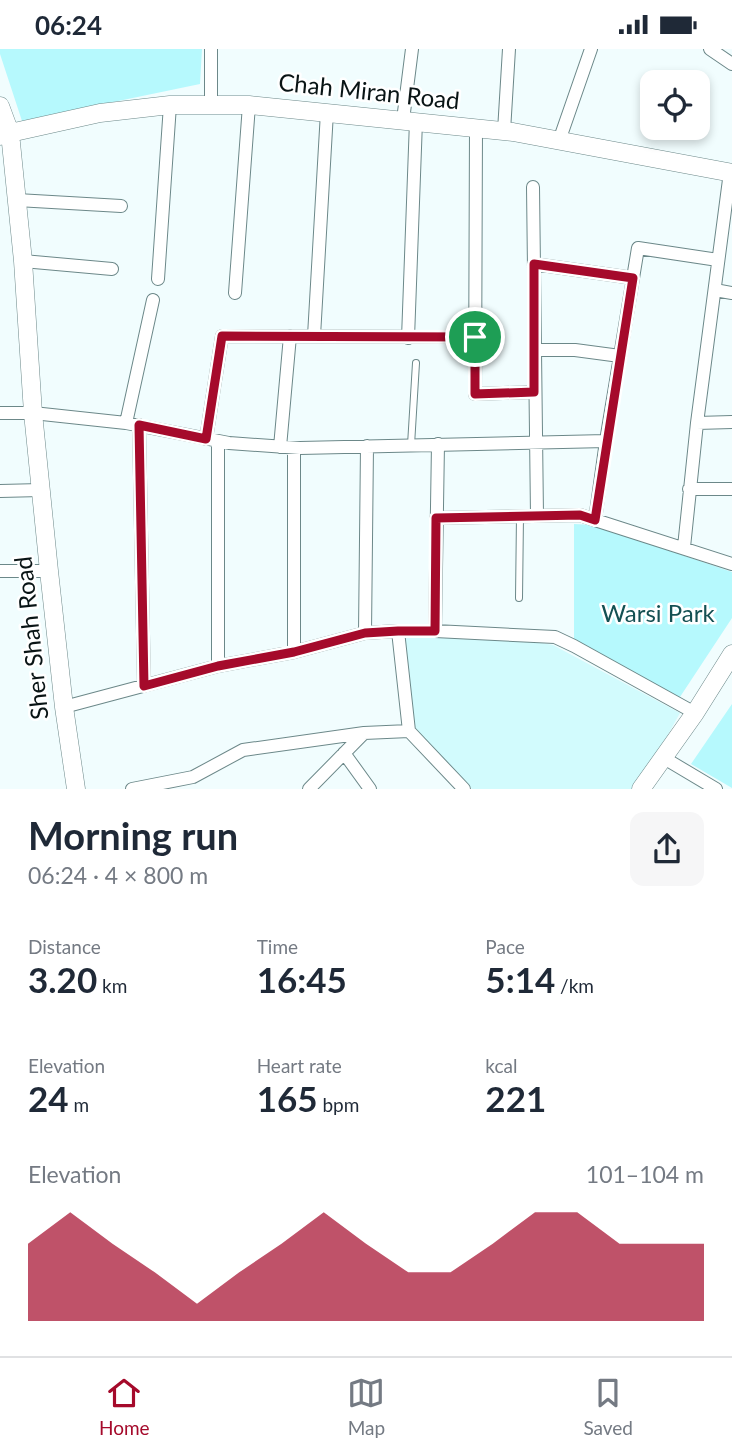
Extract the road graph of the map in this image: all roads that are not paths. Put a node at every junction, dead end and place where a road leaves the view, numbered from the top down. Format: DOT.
graph roads {
  1 [pos="211,49"];
  2 [pos="412,49"];
  3 [pos="509,49"];
  4 [pos="591,49"];
  5 [pos="710,49"];
  6 [pos="732,64"];
  7 [pos="249,104"];
  8 [pos="170,105"];
  9 [pos="211,105"];
  10 [pos="0,106"];
  11 [pos="327,112"];
  12 [pos="409,121"];
  13 [pos="476,128"];
  14 [pos="504,131"];
  15 [pos="5,135"];
  16 [pos="559,141"];
  17 [pos="731,172"];
  18 [pos="533,187"];
  19 [pos="17,200"];
  20 [pos="121,206"];
  21 [pos="718,260"];
  22 [pos="23,261"];
  23 [pos="534,264"];
  24 [pos="112,269"];
  25 [pos="633,278"];
  26 [pos="158,279"];
  27 [pos="715,290"];
  28 [pos="235,293"];
  29 [pos="732,293"];
  30 [pos="153,300"];
  31 [pos="290,336"];
  32 [pos="314,336"];
  33 [pos="475,337"];
  34 [pos="408,338"];
  35 [pos="534,350"];
  36 [pos="620,356"];
  37 [pos="416,363"];
  38 [pos="534,392"];
  39 [pos="0,413"];
  40 [pos="33,413"];
  41 [pos="732,422"];
  42 [pos="697,423"];
  43 [pos="133,424"];
  44 [pos="212,440"];
  45 [pos="606,441"];
  46 [pos="535,442"];
  47 [pos="411,445"];
  48 [pos="438,445"];
  49 [pos="368,446"];
  50 [pos="280,447"];
  51 [pos="294,448"];
  52 [pos="689,489"];
  53 [pos="732,489"];
  54 [pos="0,491"];
  55 [pos="41,491"];
  56 [pos="537,515"];
  57 [pos="520,516"];
  58 [pos="436,518"];
  59 [pos="595,520"];
  60 [pos="684,547"];
  61 [pos="732,563"];
  62 [pos="0,571"];
  63 [pos="49,571"];
  64 [pos="519,598"];
  65 [pos="398,631"];
  66 [pos="435,631"];
  67 [pos="365,633"];
  68 [pos="294,652"];
  69 [pos="732,654"];
  70 [pos="218,666"];
  71 [pos="144,686"];
  72 [pos="64,707"];
  73 [pos="695,713"];
  74 [pos="409,731"];
  75 [pos="364,733"];
  76 [pos="344,753"];
  77 [pos="664,758"];
  78 [pos="194,783"];
  79 [pos="76,789"];
  80 [pos="132,789"];
  81 [pos="309,789"];
  82 [pos="370,789"];
  83 [pos="464,789"];
  84 [pos="640,789"];
  85 [pos="716,789"];
  1 -- 9 [label="street"];
  2 -- 12 [label="street"];
  3 -- 14 [label="street"];
  4 -- 16 [label="street"];
  5 -- 6 [label="street"];
  7 -- 9 [label="street, Chah Miran Road"];
  7 -- 11 [label="street, Chah Miran Road"];
  7 -- 28 [label="street"];
  8 -- 9 [label="street, Chah Miran Road"];
  8 -- 15 [label="street, Chah Miran Road"];
  8 -- 26 [label="street"];
  10 -- 15 [label="street, Sher Shah Road"];
  11 -- 12 [label="street, Chah Miran Road"];
  11 -- 32 [label="street"];
  12 -- 13 [label="street, Chah Miran Road"];
  12 -- 34 [label="street"];
  13 -- 14 [label="street, Chah Miran Road"];
  13 -- 33 [label="street"];
  14 -- 16 [label="street, Chah Miran Road"];
  15 -- 19 [label="street, Sher Shah Road"];
  16 -- 17 [label="street, Chah Miran Road"];
  17 -- 21 [label="street"];
  18 -- 23 [label="street"];
  19 -- 20 [label="street"];
  19 -- 22 [label="street, Sher Shah Road"];
  21 -- 25 [label="street"];
  21 -- 27 [label="street"];
  22 -- 24 [label="street"];
  22 -- 40 [label="street, Sher Shah Road"];
  23 -- 25 [label="street"];
  23 -- 35 [label="street"];
  25 -- 36 [label="street"];
  27 -- 29 [label="street"];
  27 -- 42 [label="street"];
  30 -- 43 [label="street"];
  31 -- 32 [label="street"];
  31 -- 44 [label="street"];
  31 -- 50 [label="street"];
  32 -- 34 [label="street"];
  33 -- 34 [label="street"];
  33 -- 38 [label="street"];
  35 -- 36 [label="street"];
  35 -- 38 [label="street"];
  36 -- 45 [label="street"];
  37 -- 47 [label="lane"];
  38 -- 46 [label="street"];
  39 -- 40 [label="street"];
  40 -- 43 [label="street"];
  40 -- 55 [label="street, Sher Shah Road"];
  41 -- 42 [label="street"];
  42 -- 52 [label="street"];
  43 -- 44 [label="street"];
  43 -- 71 [label="street"];
  44 -- 50 [label="street"];
  44 -- 70 [label="street"];
  45 -- 46 [label="street"];
  45 -- 59 [label="street"];
  46 -- 48 [label="street"];
  46 -- 56 [label="street"];
  47 -- 48 [label="street"];
  47 -- 49 [label="street"];
  48 -- 58 [label="street"];
  49 -- 51 [label="street"];
  49 -- 67 [label="street"];
  50 -- 51 [label="street"];
  51 -- 68 [label="street"];
  52 -- 53 [label="street"];
  52 -- 60 [label="street"];
  54 -- 55 [label="street"];
  55 -- 63 [label="street, Sher Shah Road"];
  56 -- 57 [label="street"];
  56 -- 59 [label="street"];
  57 -- 58 [label="street"];
  57 -- 64 [label="lane"];
  58 -- 66 [label="street"];
  59 -- 60 [label="street"];
  60 -- 61 [label="street"];
  62 -- 63 [label="street"];
  63 -- 72 [label="street, Sher Shah Road"];
  65 -- 66 [label="street"];
  65 -- 67 [label="street"];
  65 -- 74 [label="street"];
  66 -- 73 [label="street"];
  67 -- 68 [label="street"];
  68 -- 70 [label="street"];
  69 -- 73 [label="street"];
  70 -- 71 [label="street"];
  71 -- 72 [label="street"];
  72 -- 79 [label="street, Sher Shah Road"];
  73 -- 77 [label="street"];
  74 -- 75 [label="street"];
  74 -- 83 [label="street"];
  75 -- 76 [label="street"];
  75 -- 78 [label="street"];
  76 -- 81 [label="street"];
  76 -- 82 [label="street"];
  77 -- 84 [label="street"];
  77 -- 85 [label="street"];
  78 -- 80 [label="street"];
}
